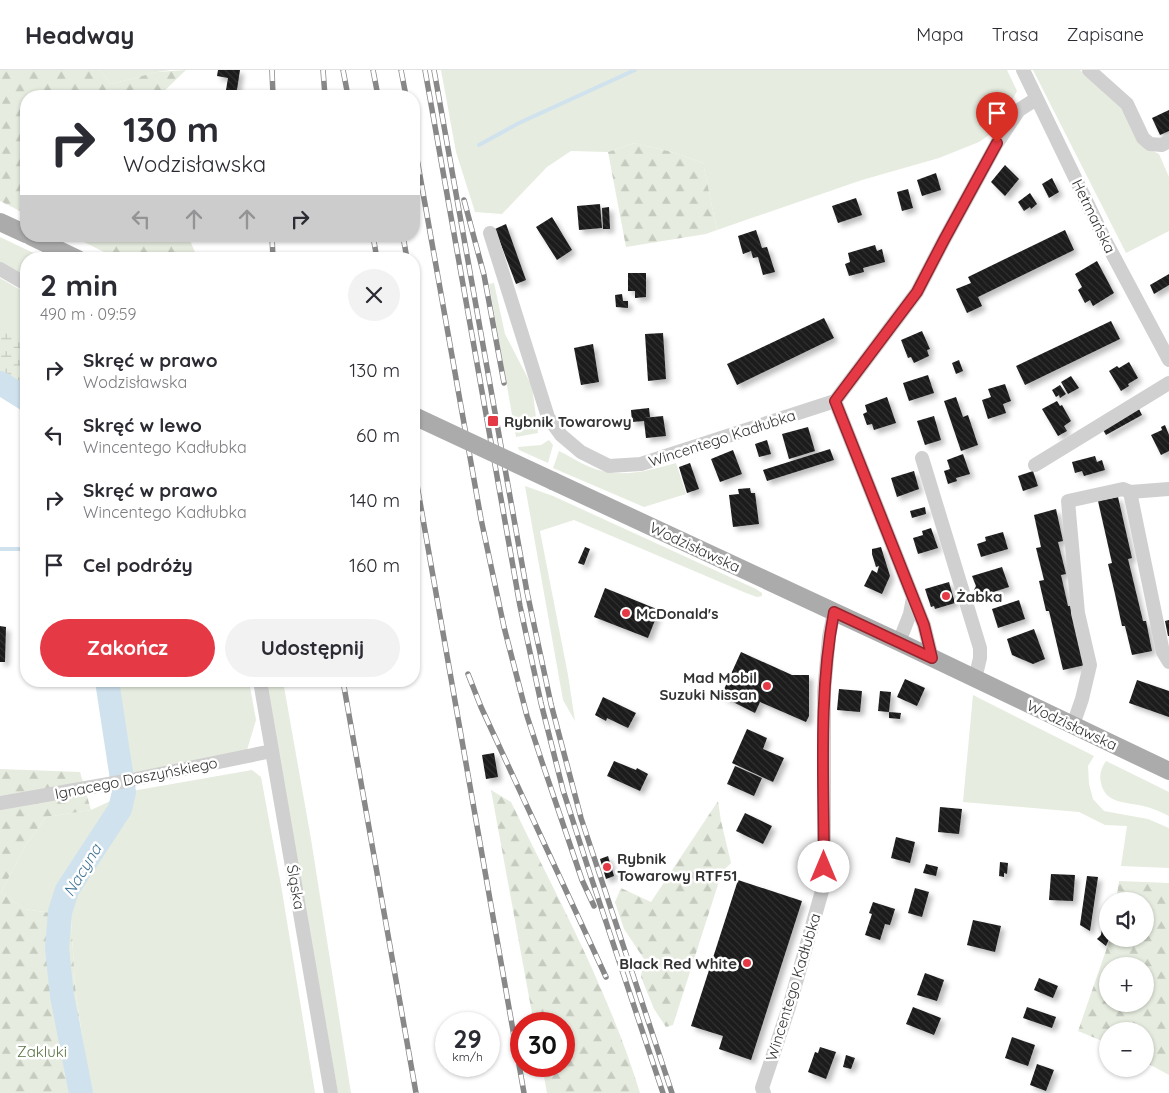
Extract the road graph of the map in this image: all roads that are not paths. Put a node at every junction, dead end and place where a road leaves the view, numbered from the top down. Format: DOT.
graph roads {
  1 [pos="1023,70"];
  2 [pos="1089,70"];
  3 [pos="1036,99"];
  4 [pos="1169,141"];
  5 [pos="0,222"];
  6 [pos="20,231"];
  7 [pos="490,233"];
  8 [pos="43,242"];
  9 [pos="63,252"];
  10 [pos="0,270"];
  11 [pos="20,281"];
  12 [pos="1169,360"];
  13 [pos="1169,383"];
  14 [pos="835,401"];
  15 [pos="420,419"];
  16 [pos="922,458"];
  17 [pos="1035,465"];
  18 [pos="1169,489"];
  19 [pos="1130,492"];
  20 [pos="913,597"];
  21 [pos="834,612"];
  22 [pos="899,642"];
  23 [pos="932,658"];
  24 [pos="1169,662"];
  25 [pos="975,679"];
  26 [pos="261,687"];
  27 [pos="1073,725"];
  28 [pos="272,751"];
  29 [pos="1168,767"];
  30 [pos="0,804"];
  31 [pos="331,1093"];
  32 [pos="764,1093"];
  1 -- 3 [label="street, Hetmańska"];
  2 -- 4 [label="street"];
  3 -- 12 [label="street, Hetmańska"];
  3 -- 14 [label="street"];
  5 -- 6 [label="main road"];
  7 -- 14 [label="street, Wincentego Kadłubka"];
  8 -- 9 [label="main road"];
  10 -- 11 [label="street"];
  13 -- 17 [label="street"];
  14 -- 20 [label="street"];
  15 -- 21 [label="main road, Wodzisławska, bridge"];
  16 -- 25 [label="street"];
  18 -- 19 [label="street"];
  19 -- 24 [label="street"];
  19 -- 27 [label="street"];
  20 -- 22 [label="street"];
  20 -- 23 [label="street"];
  21 -- 22 [label="main road, Wodzisławska"];
  21 -- 32 [label="street, Wincentego Kadłubka"];
  22 -- 23 [label="main road, Wodzisławska"];
  23 -- 25 [label="main road, Wodzisławska"];
  25 -- 27 [label="main road, Wodzisławska"];
  26 -- 28 [label="street, Śląska"];
  27 -- 29 [label="main road, Wodzisławska"];
  28 -- 30 [label="street, Ignacego Daszyńskiego"];
  28 -- 31 [label="street, Śląska"];
}
